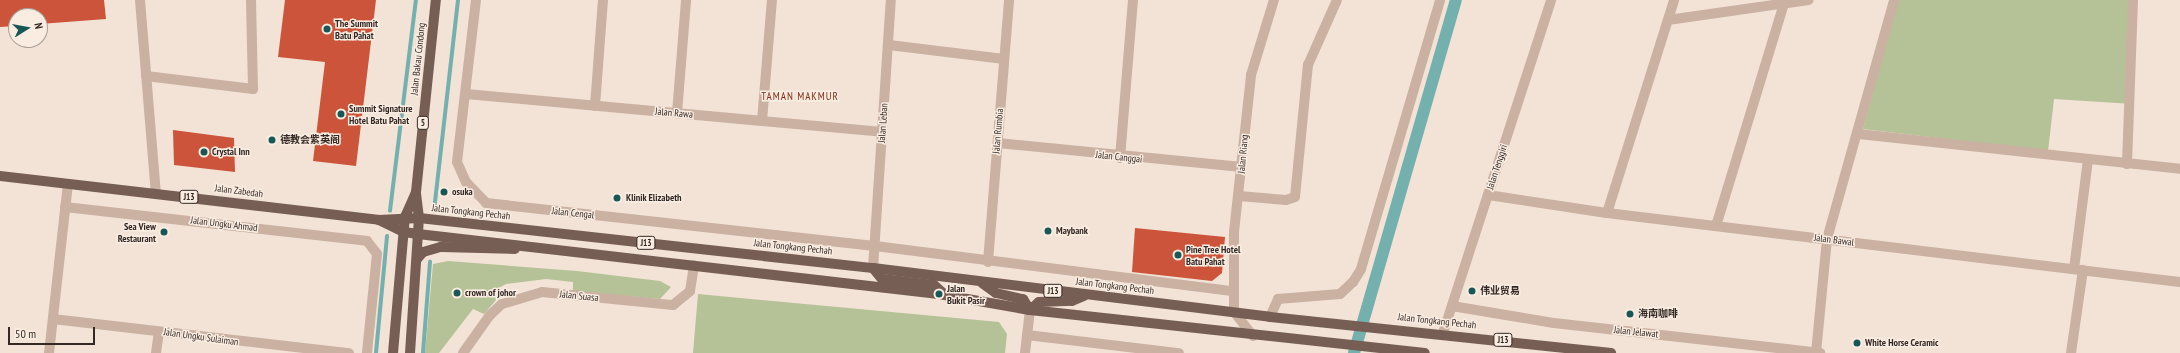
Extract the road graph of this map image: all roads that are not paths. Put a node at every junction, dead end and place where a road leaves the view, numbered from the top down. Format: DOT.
graph roads {
  1 [pos="140,0"];
  2 [pos="251,0"];
  3 [pos="436,0"];
  4 [pos="476,0"];
  5 [pos="603,0"];
  6 [pos="686,0"];
  7 [pos="772,0"];
  8 [pos="891,0"];
  9 [pos="1009,0"];
  10 [pos="1133,0"];
  11 [pos="1274,0"];
  12 [pos="1337,0"];
  13 [pos="1440,0"];
  14 [pos="1551,0"];
  15 [pos="1674,0"];
  16 [pos="1809,0"];
  17 [pos="1894,0"];
  18 [pos="2133,0"];
  19 [pos="1784,4"];
  20 [pos="1668,20"];
  21 [pos="889,45"];
  22 [pos="1004,59"];
  23 [pos="146,76"];
  24 [pos="466,94"];
  25 [pos="595,106"];
  26 [pos="677,113"];
  27 [pos="762,121"];
  28 [pos="882,132"];
  29 [pos="1859,134"];
  30 [pos="998,143"];
  31 [pos="1120,158"];
  32 [pos="2088,160"];
  33 [pos="2127,164"];
  34 [pos="1242,167"];
  35 [pos="2180,169"];
  36 [pos="0,176"];
  37 [pos="68,184"];
  38 [pos="416,192"];
  39 [pos="156,193"];
  40 [pos="1488,195"];
  41 [pos="1239,196"];
  42 [pos="65,208"];
  43 [pos="1607,213"];
  44 [pos="405,217"];
  45 [pos="420,218"];
  46 [pos="379,220"];
  47 [pos="1716,226"];
  48 [pos="404,232"];
  49 [pos="418,234"];
  50 [pos="1827,239"];
  51 [pos="527,245"];
  52 [pos="875,246"];
  53 [pos="417,259"];
  54 [pos="988,262"];
  55 [pos="694,265"];
  56 [pos="874,268"];
  57 [pos="2079,269"];
  58 [pos="2180,282"];
  59 [pos="982,283"];
  60 [pos="1232,291"];
  61 [pos="945,295"];
  62 [pos="1085,295"];
  63 [pos="1452,306"];
  64 [pos="1030,310"];
  65 [pos="1234,312"];
  66 [pos="1270,317"];
  67 [pos="53,319"];
  68 [pos="159,332"];
  69 [pos="1443,333"];
  70 [pos="1027,335"];
  71 [pos="1253,336"];
  72 [pos="263,349"];
  73 [pos="1816,352"];
  74 [pos="49,353"];
  75 [pos="156,353"];
  76 [pos="349,353"];
  77 [pos="367,353"];
  78 [pos="393,353"];
  79 [pos="410,353"];
  80 [pos="463,353"];
  81 [pos="1025,353"];
  82 [pos="1179,353"];
  83 [pos="1425,353"];
  84 [pos="1611,353"];
  85 [pos="1820,353"];
  86 [pos="2071,353"];
  1 -- 23 [label="street"];
  2 -- 23 [label="street"];
  3 -- 38 [label="main road, Jalan Bakau Condong / 5"];
  4 -- 24 [label="street, Jalan Cengal"];
  5 -- 25 [label="street"];
  6 -- 26 [label="street"];
  7 -- 27 [label="street"];
  8 -- 21 [label="street, Jalan Leban"];
  9 -- 22 [label="street, Jalan Rumbia"];
  10 -- 31 [label="street"];
  11 -- 34 [label="street, Jalan Riang"];
  12 -- 41 [label="street"];
  13 -- 66 [label="street"];
  14 -- 40 [label="street, Jalan Tenggiri"];
  15 -- 20 [label="street"];
  16 -- 19 [label="street"];
  17 -- 29 [label="street"];
  18 -- 33 [label="street"];
  19 -- 20 [label="street"];
  19 -- 47 [label="street"];
  20 -- 43 [label="street"];
  21 -- 22 [label="street"];
  21 -- 28 [label="street, Jalan Leban"];
  22 -- 30 [label="street, Jalan Rumbia"];
  23 -- 39 [label="street"];
  24 -- 25 [label="street, Jalan Rawa"];
  24 -- 52 [label="street, Jalan Cengal"];
  25 -- 26 [label="street, Jalan Rawa"];
  26 -- 27 [label="street, Jalan Rawa"];
  27 -- 28 [label="street, Jalan Rawa"];
  28 -- 52 [label="street, Jalan Leban"];
  29 -- 32 [label="street"];
  29 -- 50 [label="street"];
  30 -- 31 [label="street, Jalan Canggai"];
  30 -- 54 [label="street, Jalan Rumbia"];
  31 -- 34 [label="street, Jalan Canggai"];
  32 -- 33 [label="street"];
  32 -- 57 [label="street"];
  33 -- 35 [label="street"];
  34 -- 41 [label="street, Jalan Riang"];
  36 -- 37 [label="main road, Jalan Zabedah / J13"];
  37 -- 39 [label="main road, Jalan Zabedah / J13"];
  37 -- 42 [label="street"];
  38 -- 44 [label="main road, Jalan Bakau Condong / 5"];
  38 -- 45 [label="main road, Jalan Bakau Condong / 5"];
  39 -- 46 [label="main road, Jalan Zabedah / J13"];
  40 -- 43 [label="street, Jalan Bawal"];
  40 -- 63 [label="street, Jalan Tenggiri"];
  41 -- 60 [label="street, Jalan Riang"];
  42 -- 67 [label="street"];
  42 -- 77 [label="street, Jalan Ungku Ahmad"];
  43 -- 47 [label="street, Jalan Bawal"];
  44 -- 45 [label="main road, Jalan Tongkang Pechah / J13"];
  44 -- 46 [label="main road, Jalan Tongkang Pechah / J13"];
  44 -- 48 [label="main road, Jalan Bakau Condong / 5"];
  45 -- 49 [label="main road, Jalan Bakau Condong / 5"];
  45 -- 56 [label="main road, Jalan Tongkang Pechah / J13"];
  46 -- 48 [label="main road, J13"];
  47 -- 50 [label="street, Jalan Bawal"];
  48 -- 49 [label="main road, J13"];
  48 -- 78 [label="main road, Jalan Bakau Condong / 5"];
  49 -- 51 [label="main road, J13"];
  49 -- 53 [label="main road, Jalan Bakau Condong / 5"];
  50 -- 57 [label="street, Jalan Bawal"];
  50 -- 73 [label="street"];
  51 -- 53 [label="main road"];
  51 -- 55 [label="main road, J13"];
  52 -- 54 [label="street, Jalan Cengal"];
  52 -- 56 [label="street, Jalan Leban"];
  53 -- 79 [label="main road, Jalan Bakau Condong / 5"];
  54 -- 60 [label="street, Jalan Cengal"];
  55 -- 61 [label="main road, J13"];
  55 -- 80 [label="street, Jalan Suasa"];
  56 -- 59 [label="main road, Jalan Tongkang Pechah / J13"];
  56 -- 61 [label="main road"];
  57 -- 58 [label="street, Jalan Bawal"];
  57 -- 86 [label="street"];
  59 -- 62 [label="main road, Jalan Tongkang Pechah / J13"];
  59 -- 64 [label="main road"];
  60 -- 65 [label="street, Jalan Riang"];
  61 -- 64 [label="main road, J13"];
  62 -- 64 [label="main road"];
  62 -- 65 [label="main road, Jalan Tongkang Pechah / J13"];
  63 -- 69 [label="street, Jalan Tenggiri"];
  63 -- 73 [label="street, Jalan Jelawat"];
  64 -- 70 [label="street"];
  64 -- 71 [label="main road, J13"];
  65 -- 66 [label="main road, Jalan Tongkang Pechah / J13"];
  65 -- 71 [label="street"];
  66 -- 69 [label="main road, Jalan Tongkang Pechah / J13"];
  67 -- 68 [label="street, Jalan Ungku Sulaiman"];
  67 -- 74 [label="street"];
  68 -- 72 [label="street, Jalan Ungku Sulaiman"];
  68 -- 75 [label="street"];
  69 -- 84 [label="main road, Jalan Tongkang Pechah / J13"];
  70 -- 81 [label="street"];
  70 -- 82 [label="street"];
  71 -- 83 [label="main road, J13"];
  72 -- 76 [label="street, Jalan Ungku Sulaiman"];
  73 -- 85 [label="street, Jalan Jelawat"];
}
